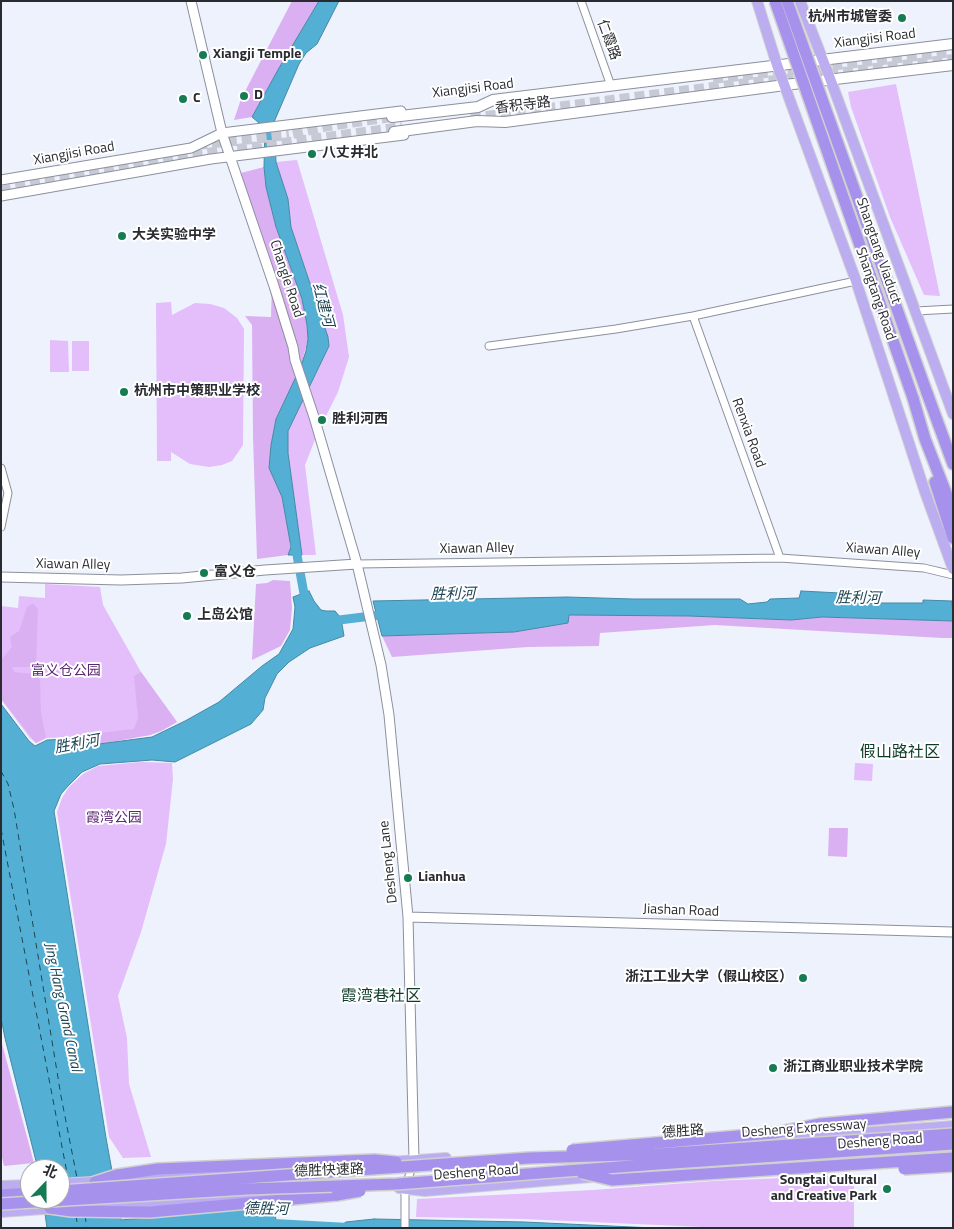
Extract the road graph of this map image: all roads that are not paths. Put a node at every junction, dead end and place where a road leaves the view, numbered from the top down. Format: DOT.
graph roads {
  1 [pos="191,1"];
  2 [pos="581,1"];
  3 [pos="757,1"];
  4 [pos="775,1"];
  5 [pos="787,1"];
  6 [pos="800,1"];
  7 [pos="953,44"];
  8 [pos="822,59"];
  9 [pos="777,65"];
  10 [pos="953,65"];
  11 [pos="831,81"];
  12 [pos="785,85"];
  13 [pos="611,86"];
  14 [pos="493,100"];
  15 [pos="392,117"];
  16 [pos="505,122"];
  17 [pos="394,132"];
  18 [pos="222,134"];
  19 [pos="264,152"];
  20 [pos="231,157"];
  21 [pos="1,180"];
  22 [pos="1,196"];
  23 [pos="856,281"];
  24 [pos="953,309"];
  25 [pos="916,310"];
  26 [pos="693,316"];
  27 [pos="489,346"];
  28 [pos="953,414"];
  29 [pos="926,439"];
  30 [pos="945,444"];
  31 [pos="953,459"];
  32 [pos="953,464"];
  33 [pos="1,468"];
  34 [pos="953,511"];
  35 [pos="1,527"];
  36 [pos="953,538"];
  37 [pos="780,558"];
  38 [pos="357,564"];
  39 [pos="953,569"];
  40 [pos="953,575"];
  41 [pos="1,577"];
  42 [pos="408,917"];
  43 [pos="953,932"];
  44 [pos="953,1112"];
  45 [pos="953,1117"];
  46 [pos="953,1126"];
  47 [pos="774,1133"];
  48 [pos="953,1134"];
  49 [pos="953,1144"];
  50 [pos="953,1151"];
  51 [pos="529,1158"];
  52 [pos="953,1158"];
  53 [pos="414,1160"];
  54 [pos="430,1165"];
  55 [pos="953,1166"];
  56 [pos="568,1170"];
  57 [pos="760,1170"];
  58 [pos="95,1182"];
  59 [pos="70,1183"];
  60 [pos="20,1185"];
  61 [pos="1,1186"];
  62 [pos="401,1186"];
  63 [pos="70,1190"];
  64 [pos="20,1194"];
  65 [pos="1,1195"];
  66 [pos="1,1204"];
  67 [pos="70,1207"];
  68 [pos="38,1209"];
  69 [pos="55,1209"];
  70 [pos="1,1212"];
  71 [pos="405,1228"];
  1 -- 18 [label="street, Changle Road"];
  2 -- 13 [label="street, 仁霞路"];
  3 -- 9 [label="main road, Shangtang Road"];
  4 -- 29 [label="highway, Shangtang Viaduct, bridge"];
  5 -- 30 [label="highway, Shangtang Viaduct, bridge"];
  6 -- 8 [label="main road"];
  7 -- 8 [label="main road, Xiangjisi Road"];
  8 -- 9 [label="main road, Xiangjisi Road"];
  8 -- 11 [label="main road"];
  9 -- 12 [label="main road, Shangtang Road"];
  9 -- 13 [label="main road, Xiangjisi Road"];
  10 -- 11 [label="main road"];
  11 -- 12 [label="main road"];
  11 -- 25 [label="main road"];
  12 -- 16 [label="main road, 香积寺路"];
  12 -- 23 [label="main road, Shangtang Road"];
  13 -- 14 [label="main road, Xiangjisi Road"];
  14 -- 15 [label="main road"];
  14 -- 18 [label="street, Xiangjisi Road"];
  16 -- 17 [label="main road"];
  16 -- 19 [label="street, 香积寺路"];
  18 -- 20 [label="street, Changle Road"];
  18 -- 21 [label="street, Xiangjisi Road"];
  19 -- 20 [label="street, Xiangjisi Road"];
  20 -- 22 [label="street, Xiangjisi Road"];
  20 -- 38 [label="street, Changle Road"];
  23 -- 26 [label="street"];
  23 -- 39 [label="main road, Shangtang Road"];
  24 -- 25 [label="street"];
  25 -- 28 [label="main road"];
  26 -- 27 [label="street"];
  26 -- 37 [label="street, Renxia Road"];
  29 -- 34 [label="highway, Shangtang Viaduct"];
  29 -- 36 [label="highway"];
  30 -- 31 [label="highway"];
  30 -- 32 [label="highway, Shangtang Viaduct"];
  33 -- 35 [label="street"];
  37 -- 38 [label="street, Xiawan Alley"];
  37 -- 40 [label="street, Xiawan Alley"];
  38 -- 41 [label="street, Xiawan Alley"];
  38 -- 42 [label="street, Desheng Lane"];
  42 -- 43 [label="street, Jiashan Road"];
  42 -- 53 [label="street, Desheng Lane"];
  44 -- 47 [label="highway, bridge"];
  45 -- 47 [label="highway, bridge"];
  46 -- 53 [label="main road, 德胜路"];
  47 -- 51 [label="highway, bridge"];
  48 -- 51 [label="highway, Desheng Expressway, bridge"];
  49 -- 56 [label="highway, Desheng Expressway, bridge"];
  50 -- 62 [label="main road, Desheng Road"];
  51 -- 54 [label="highway, 德胜快速路, bridge"];
  52 -- 57 [label="highway, bridge"];
  53 -- 58 [label="main road, Desheng Road"];
  53 -- 62 [label="street"];
  54 -- 58 [label="highway, bridge"];
  54 -- 63 [label="highway, 德胜快速路, bridge"];
  55 -- 57 [label="highway, bridge"];
  56 -- 57 [label="highway, bridge"];
  56 -- 62 [label="highway, 德胜快速路, bridge"];
  58 -- 59 [label="main road, Desheng Road"];
  60 -- 61 [label="main road"];
  62 -- 66 [label="highway, 德胜快速路, bridge"];
  62 -- 67 [label="main road, Desheng Road"];
  62 -- 69 [label="highway, bridge"];
  62 -- 71 [label="street"];
  64 -- 65 [label="highway"];
  68 -- 70 [label="main road, Desheng Road"];
}
